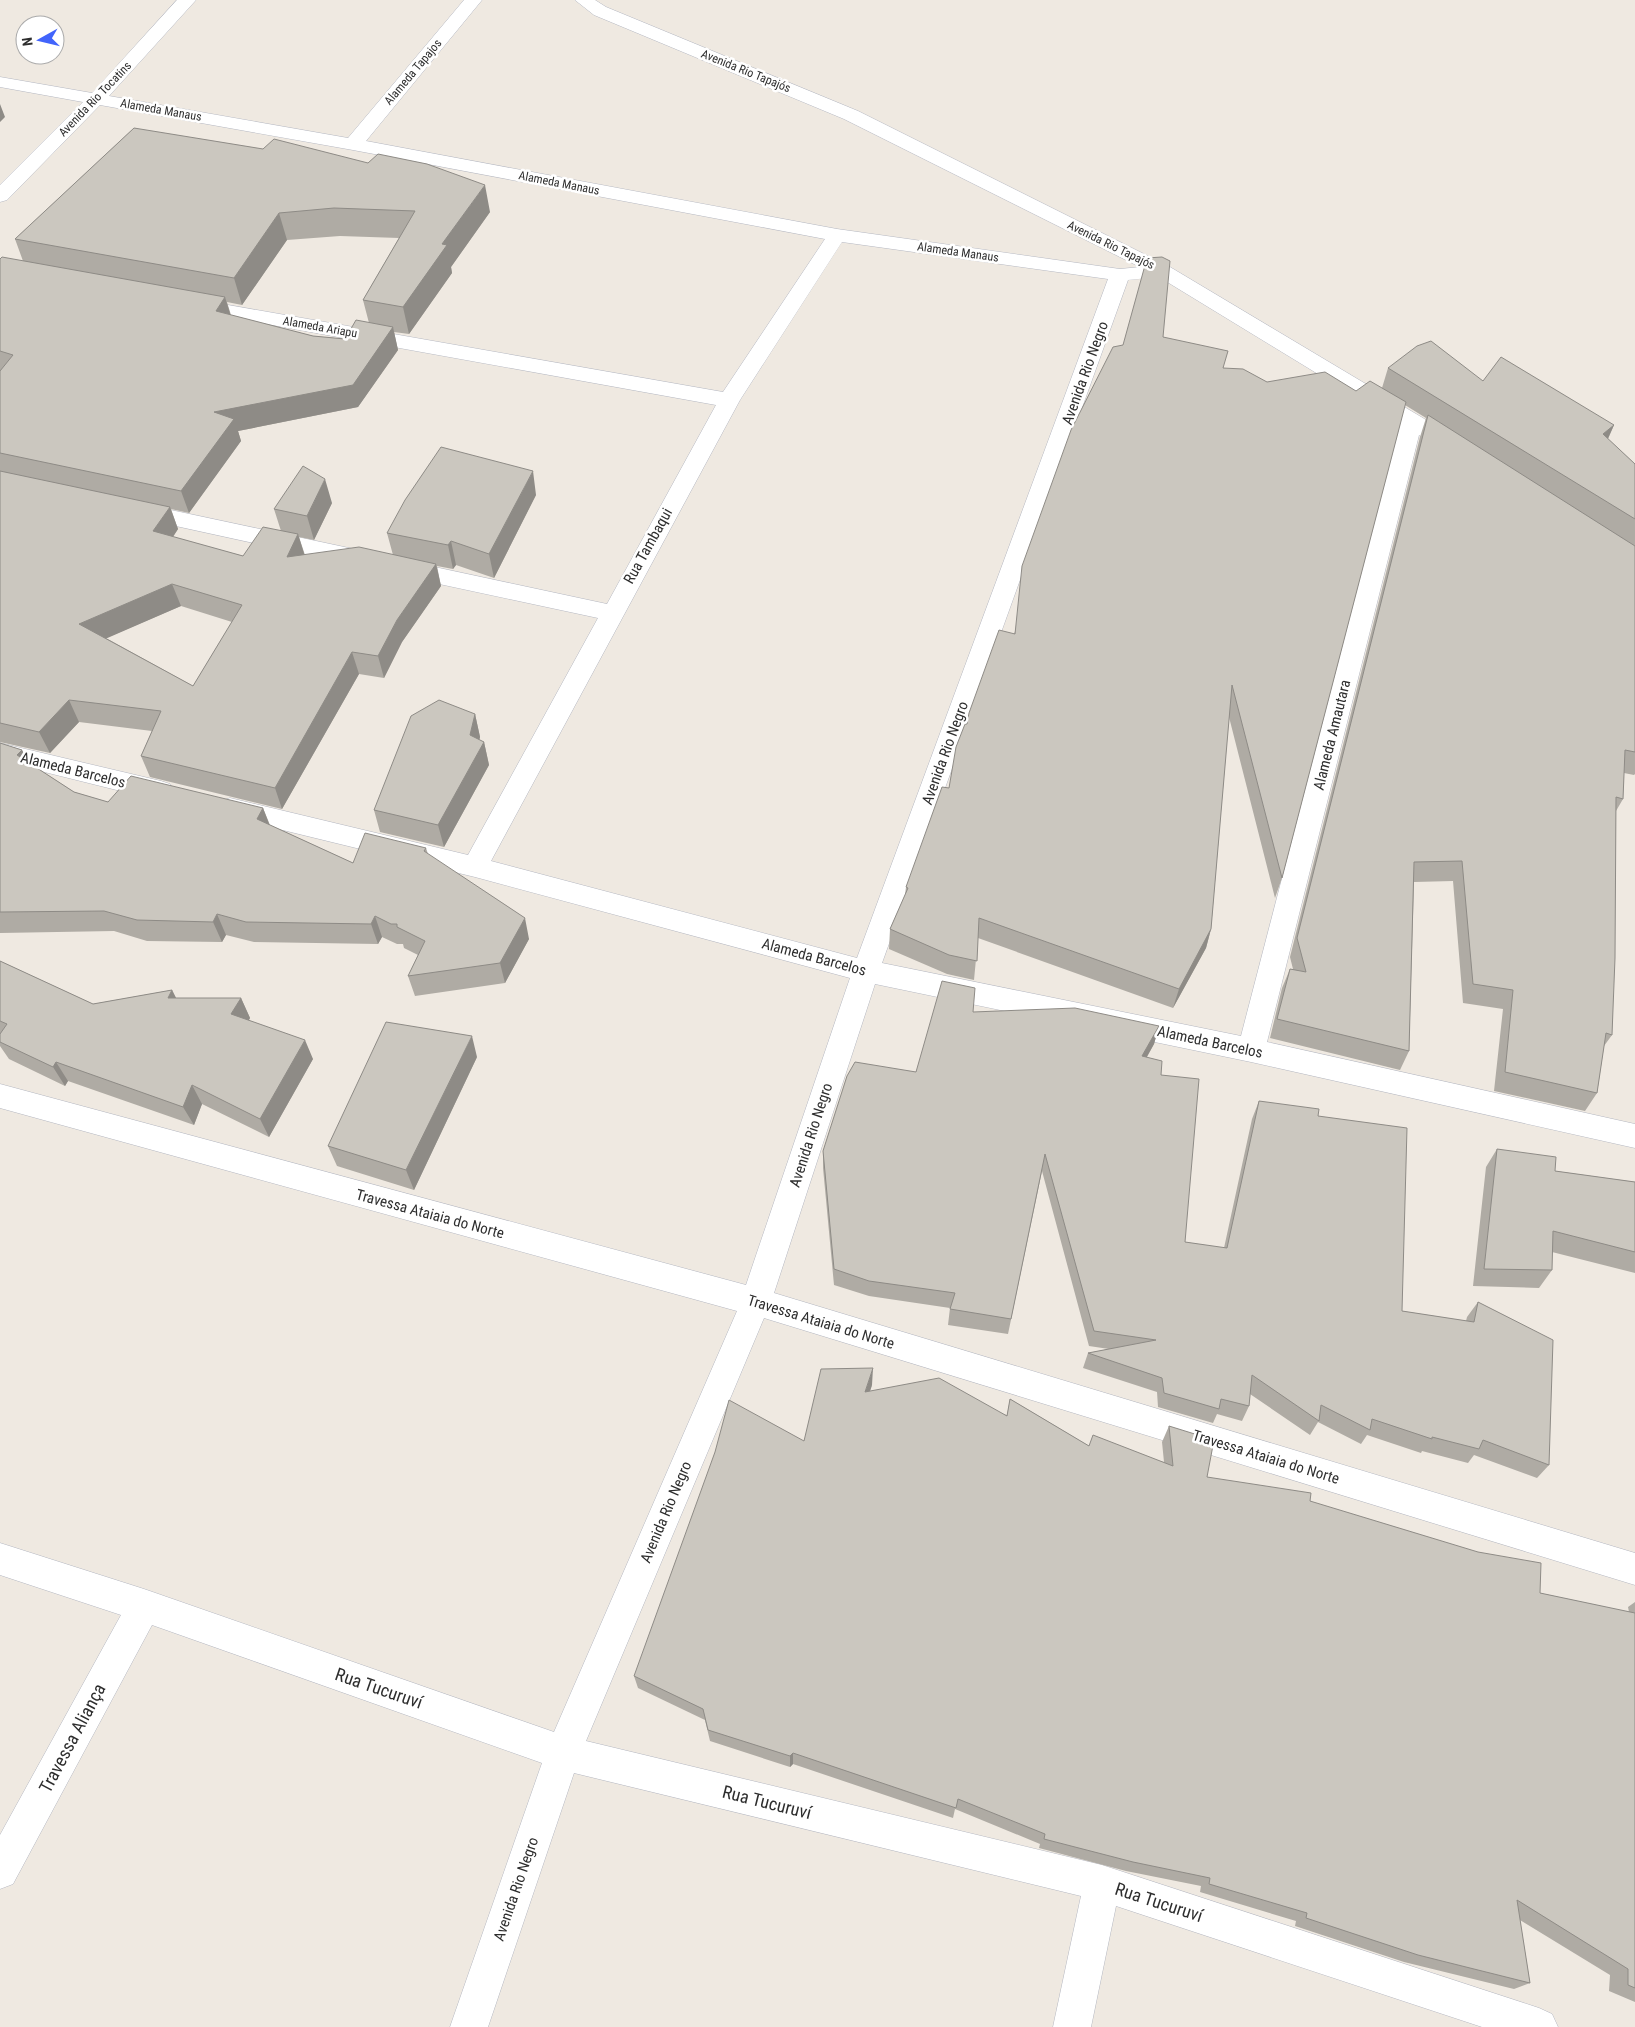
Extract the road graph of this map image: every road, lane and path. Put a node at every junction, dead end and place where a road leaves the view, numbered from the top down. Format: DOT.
graph roads {
  1 [pos="187,0"];
  2 [pos="473,0"];
  3 [pos="584,0"];
  4 [pos="0,82"];
  5 [pos="96,99"];
  6 [pos="353,144"];
  7 [pos="0,196"];
  8 [pos="837,235"];
  9 [pos="1163,271"];
  10 [pos="1120,275"];
  11 [pos="175,301"];
  12 [pos="729,400"];
  13 [pos="1412,420"];
  14 [pos="1470,457"];
  15 [pos="114,506"];
  16 [pos="612,613"];
  17 [pos="0,752"];
  18 [pos="475,867"];
  19 [pos="866,971"];
  20 [pos="1251,1050"];
  21 [pos="0,1096"];
  22 [pos="1635,1136"];
  23 [pos="756,1302"];
  24 [pos="0,1559"];
  25 [pos="1635,1569"];
  26 [pos="144,1606"];
  27 [pos="562,1752"];
  28 [pos="0,1871"];
  29 [pos="1102,1883"];
  30 [pos="469,2027"];
  31 [pos="1072,2027"];
  32 [pos="1539,2027"];
  1 -- 5 [label="street, Avenida Rio Tocatins"];
  2 -- 6 [label="street, Alameda Tapajos"];
  3 -- 9 [label="street, Avenida Rio Tapajós"];
  4 -- 5 [label="street, Alameda Manaus"];
  5 -- 6 [label="street, Alameda Manaus"];
  5 -- 7 [label="street, Avenida Rio Tocatins"];
  6 -- 8 [label="street, Alameda Manaus"];
  8 -- 10 [label="street, Alameda Manaus"];
  8 -- 12 [label="street, Rua Tambaqui"];
  9 -- 10 [label="street"];
  9 -- 13 [label="street, Avenida Rio Tapajós"];
  10 -- 19 [label="street, Avenida Rio Negro"];
  11 -- 12 [label="street, Alameda Ariapu"];
  12 -- 16 [label="street, Rua Tambaqui"];
  13 -- 14 [label="street, Avenida Rio Tapajós"];
  13 -- 20 [label="street, Alameda Amautara"];
  15 -- 16 [label="street"];
  16 -- 18 [label="street, Rua Tambaqui"];
  17 -- 18 [label="street, Alameda Barcelos"];
  18 -- 19 [label="street, Alameda Barcelos"];
  19 -- 20 [label="street, Alameda Barcelos"];
  19 -- 23 [label="street, Avenida Rio Negro"];
  20 -- 22 [label="street, Alameda Barcelos"];
  21 -- 23 [label="street, Travessa Ataiaia do Norte"];
  23 -- 25 [label="street, Travessa Ataiaia do Norte"];
  23 -- 27 [label="street, Avenida Rio Negro"];
  24 -- 26 [label="street, Rua Tucuruví"];
  26 -- 27 [label="street, Rua Tucuruví"];
  26 -- 28 [label="street, Travessa Aliança"];
  27 -- 29 [label="street, Rua Tucuruví"];
  27 -- 30 [label="street, Avenida Rio Negro"];
  29 -- 31 [label="street"];
  29 -- 32 [label="street, Rua Tucuruví"];
}
